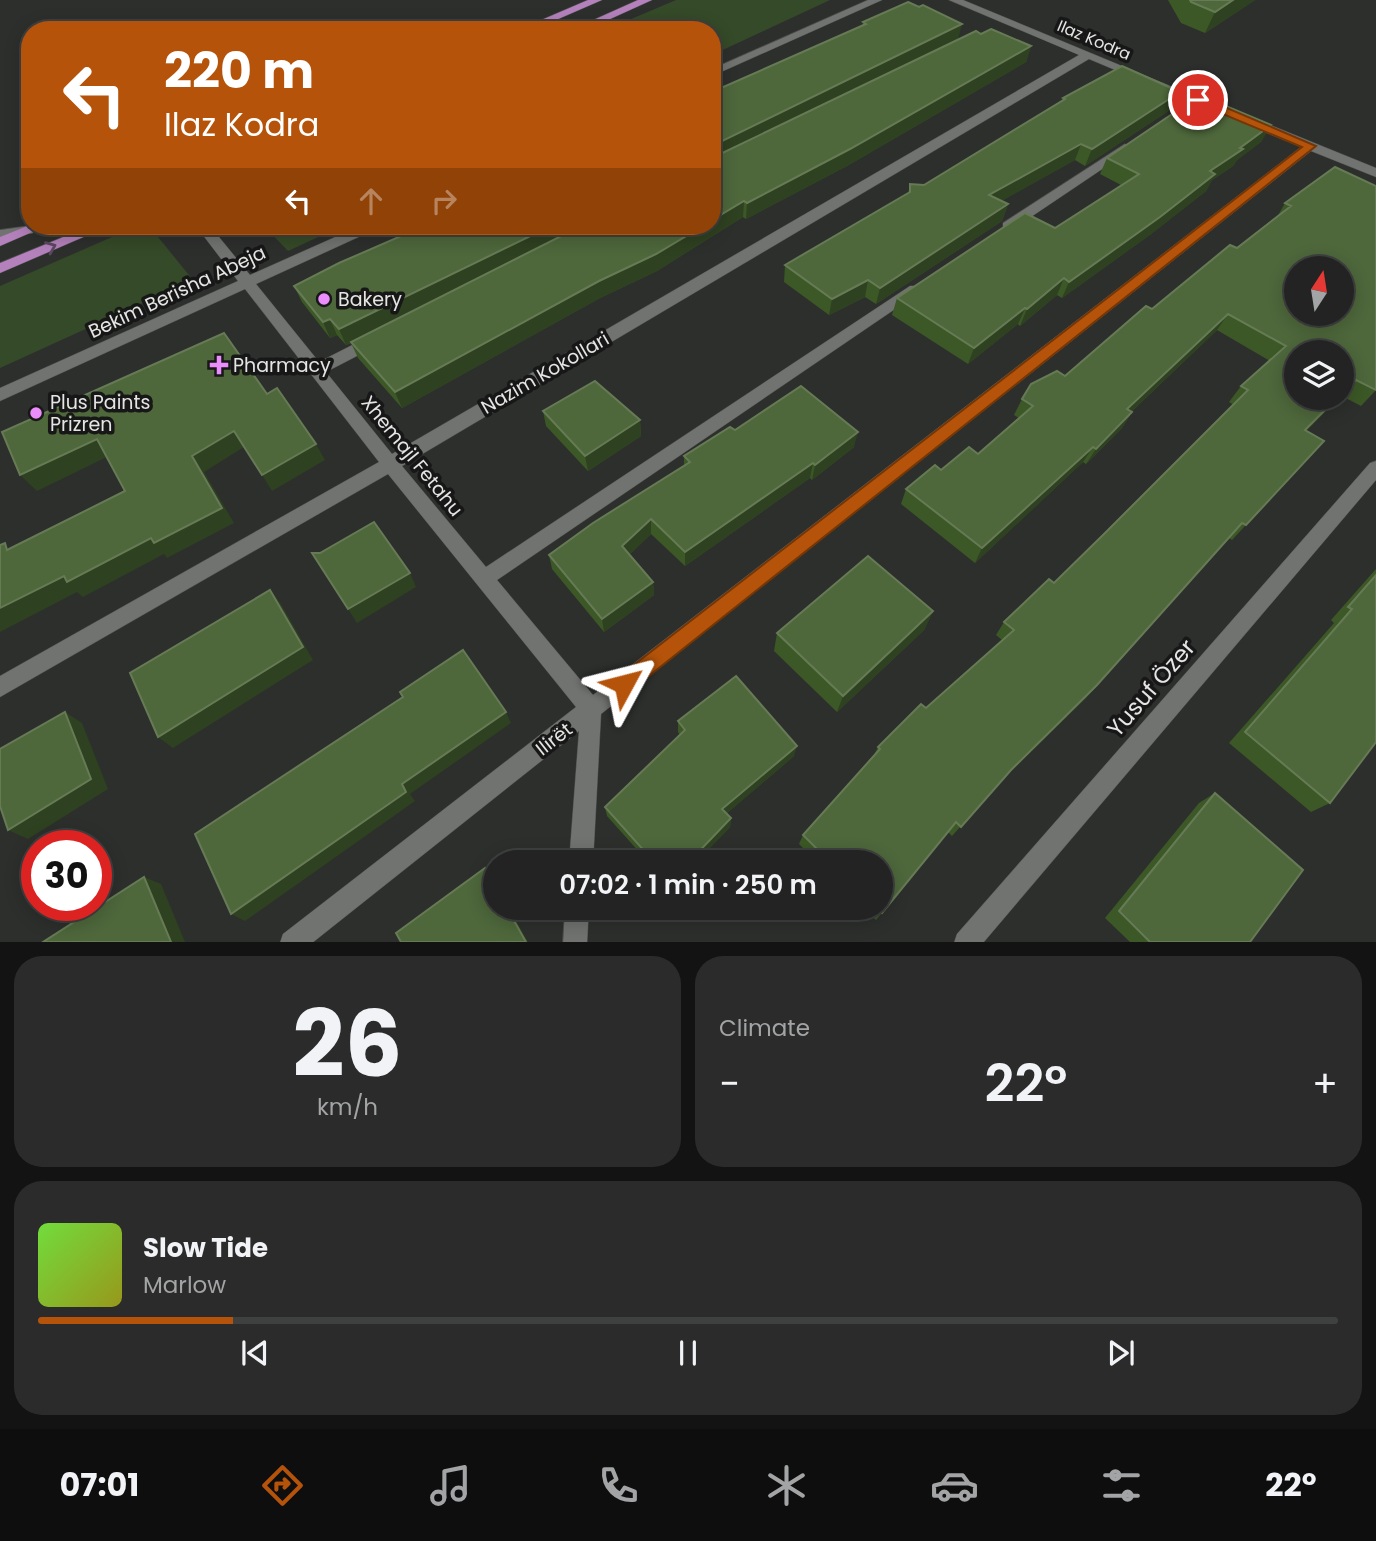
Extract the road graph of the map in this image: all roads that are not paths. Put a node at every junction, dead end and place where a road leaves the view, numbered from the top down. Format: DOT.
graph roads {
  1 [pos="597,0"];
  2 [pos="647,0"];
  3 [pos="877,0"];
  4 [pos="954,0"];
  5 [pos="545,21"];
  6 [pos="597,21"];
  7 [pos="1009,21"];
  8 [pos="997,27"];
  9 [pos="1088,55"];
  10 [pos="721,69"];
  11 [pos="1140,138"];
  12 [pos="1310,146"];
  13 [pos="1376,173"];
  14 [pos="21,230"];
  15 [pos="21,233"];
  16 [pos="0,234"];
  17 [pos="80,235"];
  18 [pos="210,235"];
  19 [pos="351,235"];
  20 [pos="990,239"];
  21 [pos="0,242"];
  22 [pos="0,268"];
  23 [pos="933,277"];
  24 [pos="245,282"];
  25 [pos="390,332"];
  26 [pos="316,369"];
  27 [pos="0,395"];
  28 [pos="390,464"];
  29 [pos="1376,468"];
  30 [pos="484,578"];
  31 [pos="0,687"];
  32 [pos="592,709"];
  33 [pos="581,850"];
  34 [pos="576,920"];
  35 [pos="293,942"];
  36 [pos="575,942"];
  37 [pos="967,942"];
  1 -- 5 [label="main road"];
  2 -- 6 [label="main road"];
  3 -- 10 [label="street"];
  4 -- 7 [label="street, Ilaz Kodra"];
  7 -- 8 [label="street"];
  7 -- 9 [label="street, Ilaz Kodra"];
  9 -- 12 [label="street, Ilaz Kodra"];
  9 -- 28 [label="street, Nazim Kokollari"];
  11 -- 20 [label="street"];
  12 -- 13 [label="street, Ilaz Kodra"];
  12 -- 32 [label="street, Ilirët"];
  14 -- 16 [label="street"];
  15 -- 21 [label="main road"];
  22 -- 17 [label="main road, one-way"];
  18 -- 24 [label="street, Xhemajl Fetahu"];
  19 -- 24 [label="street, Bekim Berisha Abeja"];
  23 -- 30 [label="street"];
  24 -- 26 [label="street, Xhemajl Fetahu"];
  24 -- 27 [label="street, Bekim Berisha Abeja"];
  25 -- 26 [label="street"];
  26 -- 28 [label="street, Xhemajl Fetahu"];
  28 -- 30 [label="street, Xhemajl Fetahu"];
  28 -- 31 [label="street, Nazim Kokollari"];
  29 -- 37 [label="street, Yusuf Özer"];
  30 -- 32 [label="street, Xhemajl Fetahu"];
  32 -- 33 [label="street"];
  32 -- 35 [label="street, Ilirët"];
  34 -- 36 [label="street"];
}
